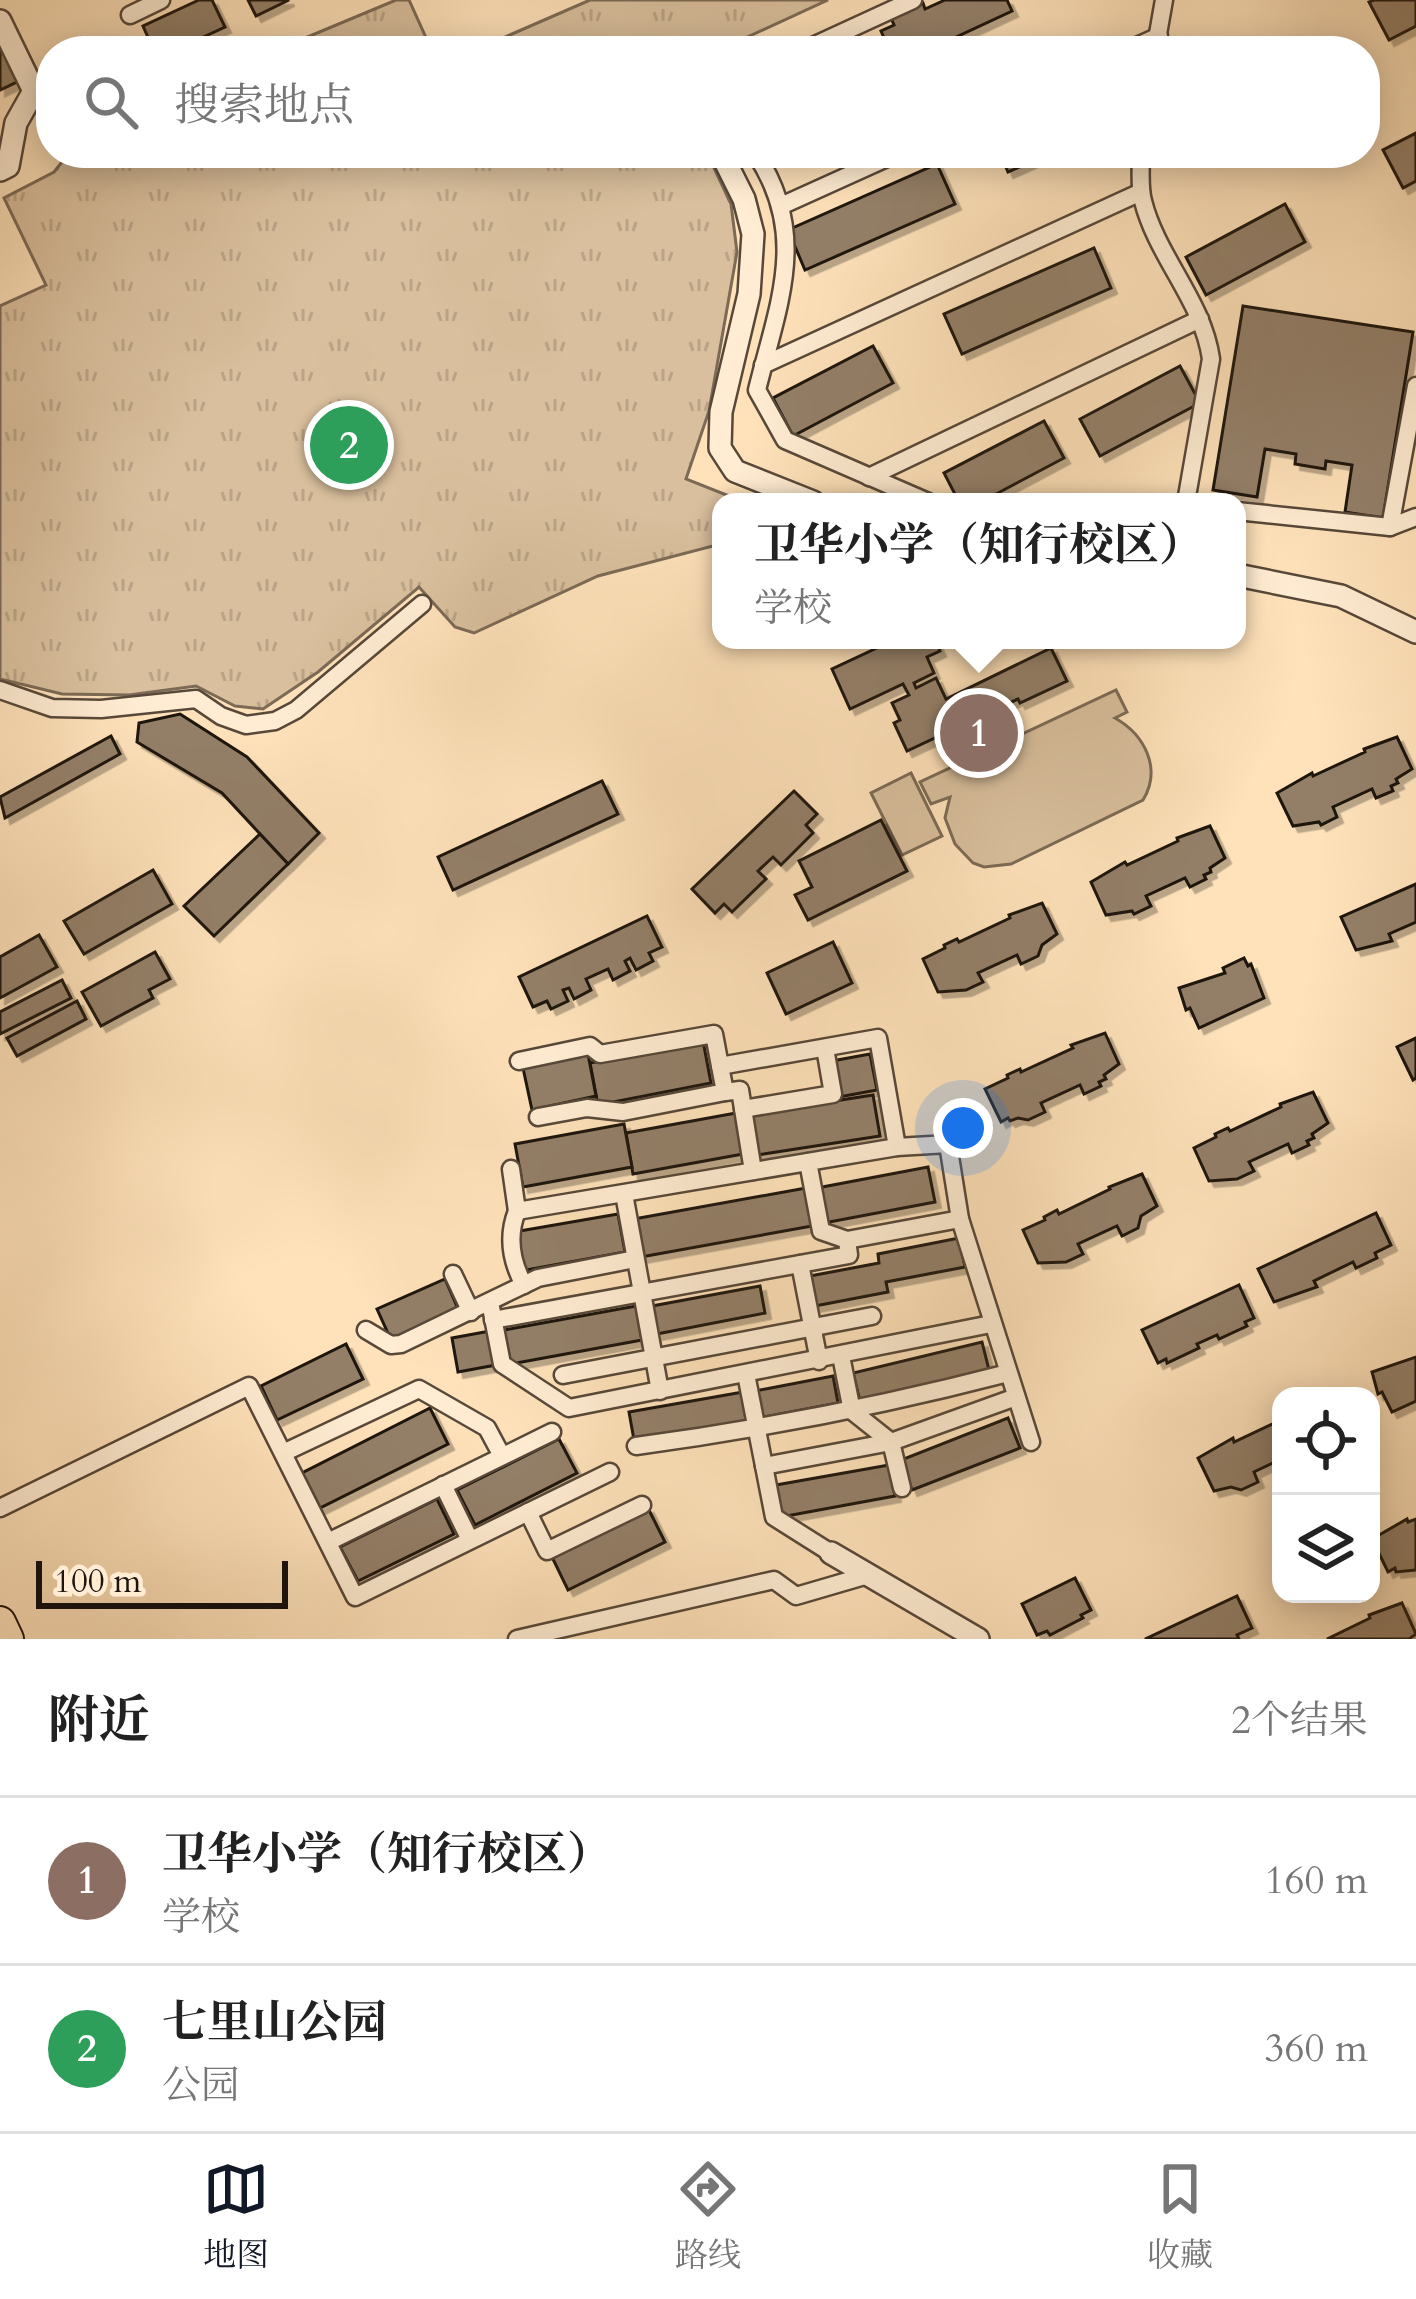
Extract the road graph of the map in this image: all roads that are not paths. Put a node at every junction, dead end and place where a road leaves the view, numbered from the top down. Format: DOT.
graph roads {
  1 [pos="161,0"];
  2 [pos="913,0"];
  3 [pos="1164,0"];
  4 [pos="130,14"];
  5 [pos="2,30"];
  6 [pos="835,36"];
  7 [pos="1158,36"];
  8 [pos="34,92"];
  9 [pos="0,108"];
  10 [pos="728,168"];
  11 [pos="763,168"];
  12 [pos="865,168"];
  13 [pos="1141,168"];
  14 [pos="0,170"];
  15 [pos="1142,192"];
  16 [pos="783,205"];
  17 [pos="1200,319"];
  18 [pos="764,365"];
  19 [pos="1416,386"];
  20 [pos="1414,411"];
  21 [pos="869,477"];
  22 [pos="790,493"];
  23 [pos="907,493"];
  24 [pos="1188,493"];
  25 [pos="1246,512"];
  26 [pos="1416,517"];
  27 [pos="1390,527"];
  28 [pos="1246,576"];
  29 [pos="422,604"];
  30 [pos="1416,632"];
  31 [pos="0,690"];
  32 [pos="825,1048"];
  33 [pos="519,1061"];
  34 [pos="720,1066"];
  35 [pos="725,1092"];
  36 [pos="743,1109"];
  37 [pos="538,1117"];
  38 [pos="896,1147"];
  39 [pos="808,1162"];
  40 [pos="511,1169"];
  41 [pos="753,1171"];
  42 [pos="624,1194"];
  43 [pos="517,1211"];
  44 [pos="960,1219"];
  45 [pos="848,1240"];
  46 [pos="635,1259"];
  47 [pos="800,1264"];
  48 [pos="453,1274"];
  49 [pos="524,1285"];
  50 [pos="641,1292"];
  51 [pos="491,1311"];
  52 [pos="471,1312"];
  53 [pos="872,1316"];
  54 [pos="991,1324"];
  55 [pos="813,1328"];
  56 [pos="366,1330"];
  57 [pos="841,1357"];
  58 [pos="653,1358"];
  59 [pos="819,1361"];
  60 [pos="1008,1373"];
  61 [pos="746,1374"];
  62 [pos="563,1375"];
  63 [pos="659,1391"];
  64 [pos="1016,1397"];
  65 [pos="852,1411"];
  66 [pos="756,1430"];
  67 [pos="552,1432"];
  68 [pos="891,1442"];
  69 [pos="1031,1442"];
  70 [pos="636,1446"];
  71 [pos="283,1453"];
  72 [pos="502,1456"];
  73 [pos="764,1466"];
  74 [pos="610,1472"];
  75 [pos="443,1485"];
  76 [pos="902,1487"];
  77 [pos="642,1504"];
  78 [pos="0,1508"];
  79 [pos="528,1512"];
  80 [pos="470,1540"];
  81 [pos="328,1542"];
  82 [pos="831,1553"];
  83 [pos="868,1575"];
  84 [pos="0,1622"];
  85 [pos="554,1635"];
  86 [pos="8,1639"];
  87 [pos="517,1639"];
  88 [pos="977,1639"];
  1 -- 4 [label="street"];
  2 -- 6 [label="street"];
  3 -- 7 [label="street"];
  5 -- 8 [label="street"];
  8 -- 9 [label="street"];
  8 -- 14 [label="street"];
  10 -- 22 [label="street"];
  11 -- 16 [label="street"];
  12 -- 16 [label="street"];
  13 -- 15 [label="street"];
  15 -- 17 [label="street"];
  15 -- 18 [label="street"];
  16 -- 18 [label="street"];
  17 -- 21 [label="street"];
  17 -- 24 [label="street"];
  18 -- 21 [label="street"];
  19 -- 20 [label="street"];
  20 -- 27 [label="street"];
  21 -- 23 [label="street"];
  25 -- 27 [label="street"];
  26 -- 27 [label="street"];
  28 -- 30 [label="street"];
  29 -- 31 [label="street"];
  32 -- 34 [label="street"];
  32 -- 36 [label="street"];
  32 -- 38 [label="street"];
  33 -- 34 [label="street"];
  34 -- 35 [label="street"];
  35 -- 36 [label="street"];
  35 -- 37 [label="street"];
  36 -- 41 [label="street"];
  38 -- 39 [label="street"];
  38 -- 44 [label="street"];
  39 -- 41 [label="street"];
  39 -- 45 [label="street"];
  40 -- 43 [label="street"];
  41 -- 42 [label="street"];
  42 -- 43 [label="street"];
  42 -- 46 [label="street"];
  43 -- 49 [label="street"];
  44 -- 45 [label="street"];
  44 -- 54 [label="street"];
  45 -- 47 [label="street"];
  46 -- 49 [label="street"];
  46 -- 50 [label="street"];
  47 -- 50 [label="street"];
  47 -- 55 [label="street"];
  48 -- 52 [label="street"];
  49 -- 51 [label="street"];
  50 -- 51 [label="street"];
  50 -- 58 [label="street"];
  51 -- 52 [label="street"];
  51 -- 63 [label="street"];
  52 -- 56 [label="street"];
  53 -- 55 [label="street"];
  54 -- 57 [label="street"];
  54 -- 60 [label="street"];
  55 -- 58 [label="street"];
  55 -- 59 [label="street"];
  57 -- 59 [label="street"];
  57 -- 65 [label="street"];
  58 -- 62 [label="street"];
  58 -- 63 [label="street"];
  59 -- 61 [label="street"];
  60 -- 64 [label="street"];
  60 -- 65 [label="street"];
  61 -- 63 [label="street"];
  61 -- 66 [label="street"];
  64 -- 68 [label="street"];
  64 -- 69 [label="street"];
  65 -- 66 [label="street"];
  65 -- 68 [label="street"];
  66 -- 70 [label="street"];
  66 -- 73 [label="street"];
  67 -- 72 [label="street"];
  68 -- 73 [label="street"];
  68 -- 76 [label="street"];
  71 -- 72 [label="street"];
  71 -- 78 [label="street"];
  71 -- 81 [label="street"];
  72 -- 75 [label="street"];
  73 -- 82 [label="street"];
  74 -- 79 [label="street"];
  75 -- 80 [label="street"];
  75 -- 81 [label="street"];
  77 -- 79 [label="street"];
  79 -- 80 [label="street"];
  80 -- 81 [label="street"];
  82 -- 83 [label="street"];
  83 -- 85 [label="street"];
  83 -- 88 [label="street"];
  84 -- 86 [label="highway"];
  85 -- 87 [label="street"];
}
